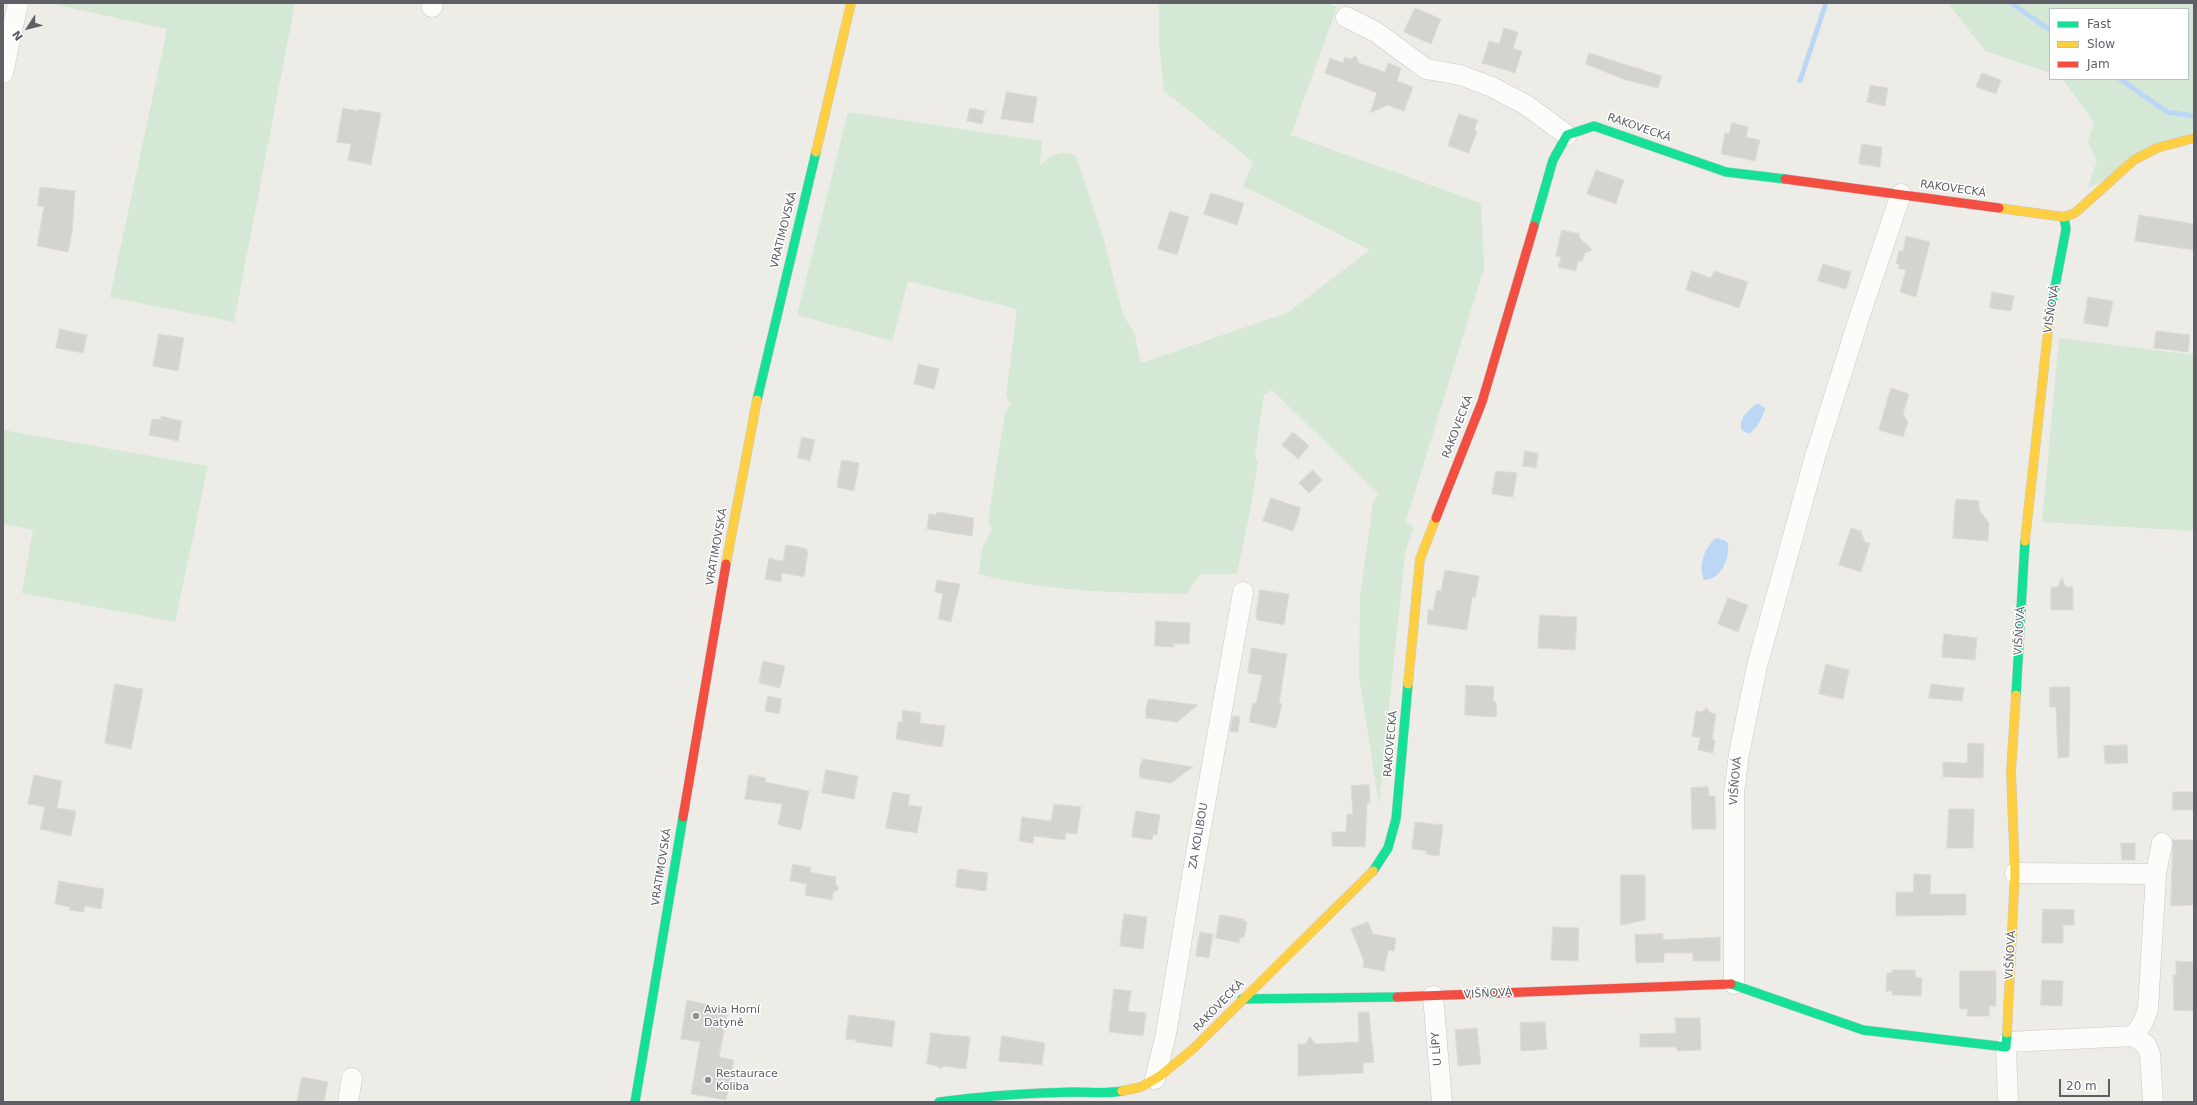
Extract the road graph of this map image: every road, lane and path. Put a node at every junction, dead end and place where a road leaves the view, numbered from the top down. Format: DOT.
graph roads {
  1 [pos="18,3"];
  2 [pos="851,3"];
  3 [pos="1346,16"];
  4 [pos="3,73"];
  5 [pos="1567,135"];
  6 [pos="2194,138"];
  7 [pos="1901,194"];
  8 [pos="2064,217"];
  9 [pos="1243,592"];
  10 [pos="2162,843"];
  11 [pos="2015,873"];
  12 [pos="2156,874"];
  13 [pos="1734,984"];
  14 [pos="1433,996"];
  15 [pos="1242,999"];
  16 [pos="2134,1036"];
  17 [pos="2007,1045"];
  18 [pos="352,1078"];
  19 [pos="1155,1080"];
  20 [pos="348,1102"];
  21 [pos="635,1102"];
  22 [pos="939,1102"];
  23 [pos="1442,1102"];
  24 [pos="2008,1102"];
  25 [pos="2153,1102"];
  1 -- 4 [label="street"];
  2 -- 21 [label="street, VRATIMOVSKÁ"];
  3 -- 5 [label="street"];
  5 -- 7 [label="street, RAKOVECKÁ"];
  5 -- 15 [label="street, RAKOVECKÁ"];
  6 -- 8 [label="street"];
  7 -- 8 [label="street, RAKOVECKÁ"];
  7 -- 13 [label="street, VIŠŇOVÁ"];
  8 -- 11 [label="street, VIŠŇOVÁ"];
  9 -- 19 [label="street, ZA KOLIBOU"];
  10 -- 12 [label="street"];
  11 -- 12 [label="street"];
  11 -- 17 [label="street, VIŠŇOVÁ"];
  12 -- 16 [label="street"];
  13 -- 14 [label="street, VIŠŇOVÁ"];
  13 -- 17 [label="street, VIŠŇOVÁ"];
  14 -- 15 [label="street, VIŠŇOVÁ"];
  14 -- 23 [label="street, U LÍPY"];
  15 -- 19 [label="street, RAKOVECKÁ"];
  16 -- 17 [label="street"];
  16 -- 25 [label="street"];
  17 -- 24 [label="street, VIŠŇOVÁ"];
  18 -- 20 [label="street"];
  19 -- 22 [label="street, RAKOVECKÁ"];
}
